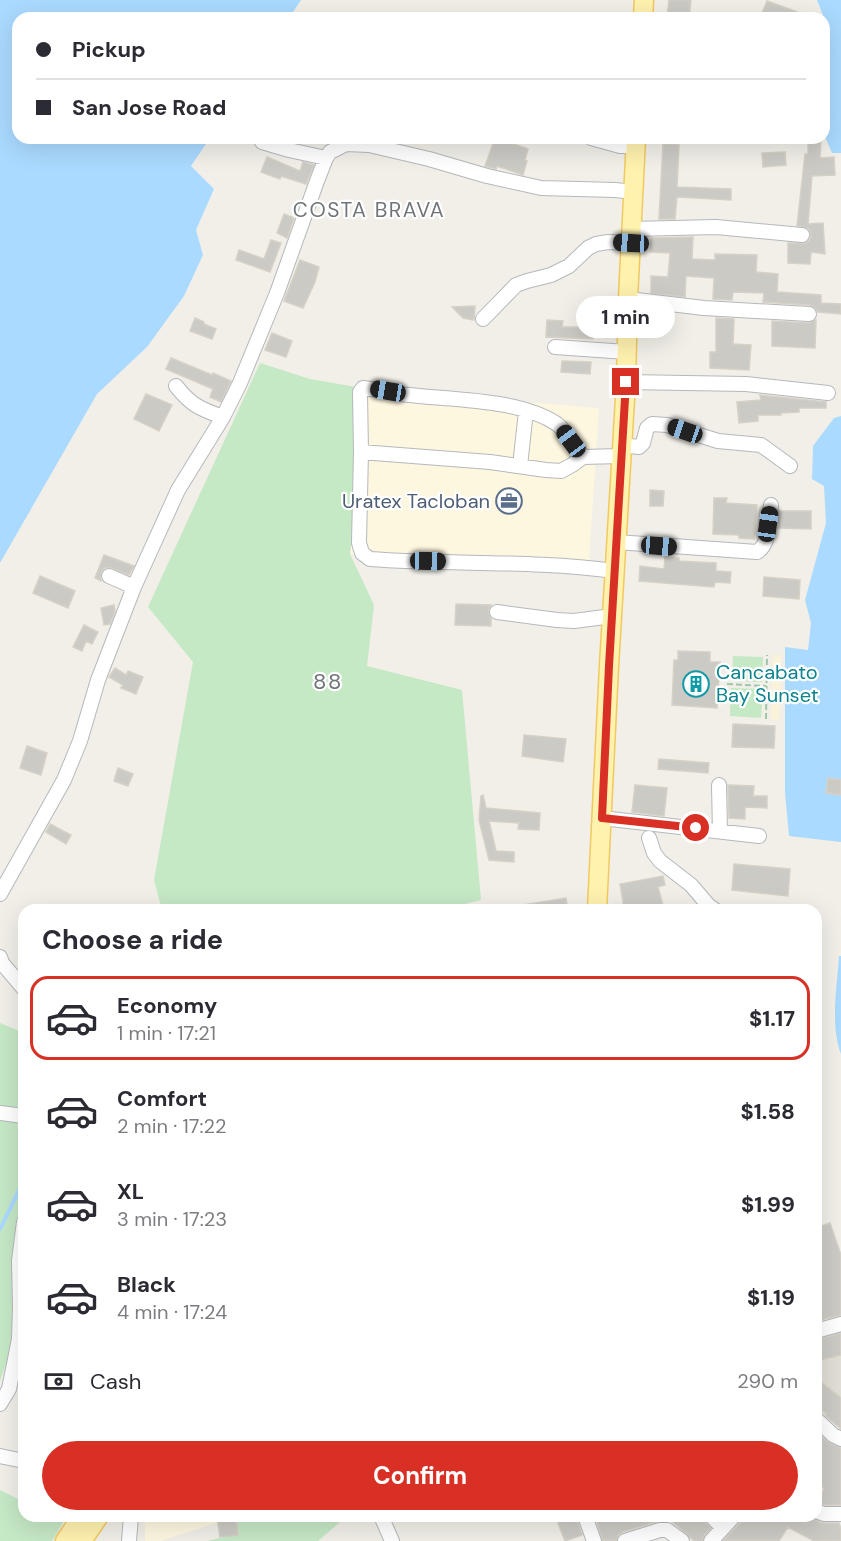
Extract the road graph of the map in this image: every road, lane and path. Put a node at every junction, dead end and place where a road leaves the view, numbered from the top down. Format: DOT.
graph roads {
  1 [pos="269,144"];
  2 [pos="614,144"];
  3 [pos="628,144"];
  4 [pos="636,144"];
  5 [pos="326,158"];
  6 [pos="634,192"];
  7 [pos="802,235"];
  8 [pos="631,236"];
  9 [pos="628,299"];
  10 [pos="809,314"];
  11 [pos="483,319"];
  12 [pos="555,347"];
  13 [pos="627,352"];
  14 [pos="626,382"];
  15 [pos="176,386"];
  16 [pos="828,393"];
  17 [pos="526,411"];
  18 [pos="223,417"];
  19 [pos="621,450"];
  20 [pos="361,452"];
  21 [pos="583,457"];
  22 [pos="520,466"];
  23 [pos="790,466"];
  24 [pos="771,505"];
  25 [pos="616,543"];
  26 [pos="615,571"];
  27 [pos="109,576"];
  28 [pos="134,587"];
  29 [pos="497,612"];
  30 [pos="612,616"];
  31 [pos="767,655"];
  32 [pos="727,684"];
  33 [pos="767,686"];
  34 [pos="766,719"];
  35 [pos="719,784"];
  36 [pos="602,818"];
  37 [pos="720,831"];
  38 [pos="759,837"];
  39 [pos="649,838"];
  40 [pos="0,894"];
  41 [pos="597,904"];
  42 [pos="707,904"];
  43 [pos="0,957"];
  44 [pos="18,982"];
  45 [pos="0,1113"];
  46 [pos="18,1115"];
  47 [pos="841,1324"];
  48 [pos="822,1329"];
  49 [pos="18,1344"];
  50 [pos="0,1404"];
  51 [pos="822,1426"];
  52 [pos="841,1439"];
  53 [pos="0,1456"];
  54 [pos="18,1460"];
  55 [pos="822,1513"];
  56 [pos="841,1514"];
  57 [pos="78,1522"];
  58 [pos="95,1522"];
  59 [pos="131,1522"];
  60 [pos="384,1522"];
  61 [pos="587,1522"];
  62 [pos="717,1522"];
  63 [pos="728,1522"];
  64 [pos="723,1528"];
  65 [pos="644,1538"];
  66 [pos="65,1541"];
  67 [pos="82,1541"];
  68 [pos="129,1541"];
  69 [pos="392,1541"];
  70 [pos="594,1541"];
  71 [pos="625,1541"];
  72 [pos="682,1541"];
  73 [pos="711,1541"];
  1 -- 5 [label="street"];
  2 -- 3 [label="street"];
  4 -- 6 [label="main road"];
  5 -- 6 [label="street"];
  5 -- 18 [label="street"];
  6 -- 8 [label="main road"];
  7 -- 8 [label="street"];
  8 -- 9 [label="main road"];
  8 -- 11 [label="street"];
  9 -- 10 [label="street"];
  9 -- 13 [label="main road"];
  12 -- 13 [label="street"];
  13 -- 14 [label="main road"];
  14 -- 16 [label="street"];
  14 -- 19 [label="main road"];
  15 -- 18 [label="street"];
  17 -- 20 [label="street"];
  17 -- 21 [label="street"];
  17 -- 22 [label="street"];
  18 -- 28 [label="street"];
  19 -- 21 [label="street"];
  19 -- 23 [label="street"];
  19 -- 25 [label="main road"];
  20 -- 22 [label="street"];
  20 -- 26 [label="street"];
  21 -- 22 [label="street"];
  24 -- 25 [label="street"];
  25 -- 26 [label="main road"];
  26 -- 30 [label="main road"];
  27 -- 28 [label="street"];
  28 -- 40 [label="street"];
  29 -- 30 [label="street"];
  30 -- 36 [label="main road"];
  31 -- 33 [label="path"];
  32 -- 33 [label="path"];
  33 -- 34 [label="path"];
  35 -- 37 [label="street"];
  36 -- 37 [label="street"];
  36 -- 41 [label="main road"];
  37 -- 38 [label="street"];
  39 -- 42 [label="street"];
  43 -- 44 [label="street"];
  45 -- 46 [label="street"];
  47 -- 48 [label="street"];
  49 -- 50 [label="street"];
  51 -- 52 [label="street"];
  53 -- 54 [label="street"];
  55 -- 56 [label="street"];
  57 -- 66 [label="main road"];
  58 -- 67 [label="main road"];
  59 -- 68 [label="street"];
  60 -- 69 [label="street"];
  61 -- 70 [label="street"];
  62 -- 64 [label="street"];
  63 -- 64 [label="street"];
  64 -- 73 [label="street"];
  65 -- 71 [label="street"];
  65 -- 72 [label="street"];
}
